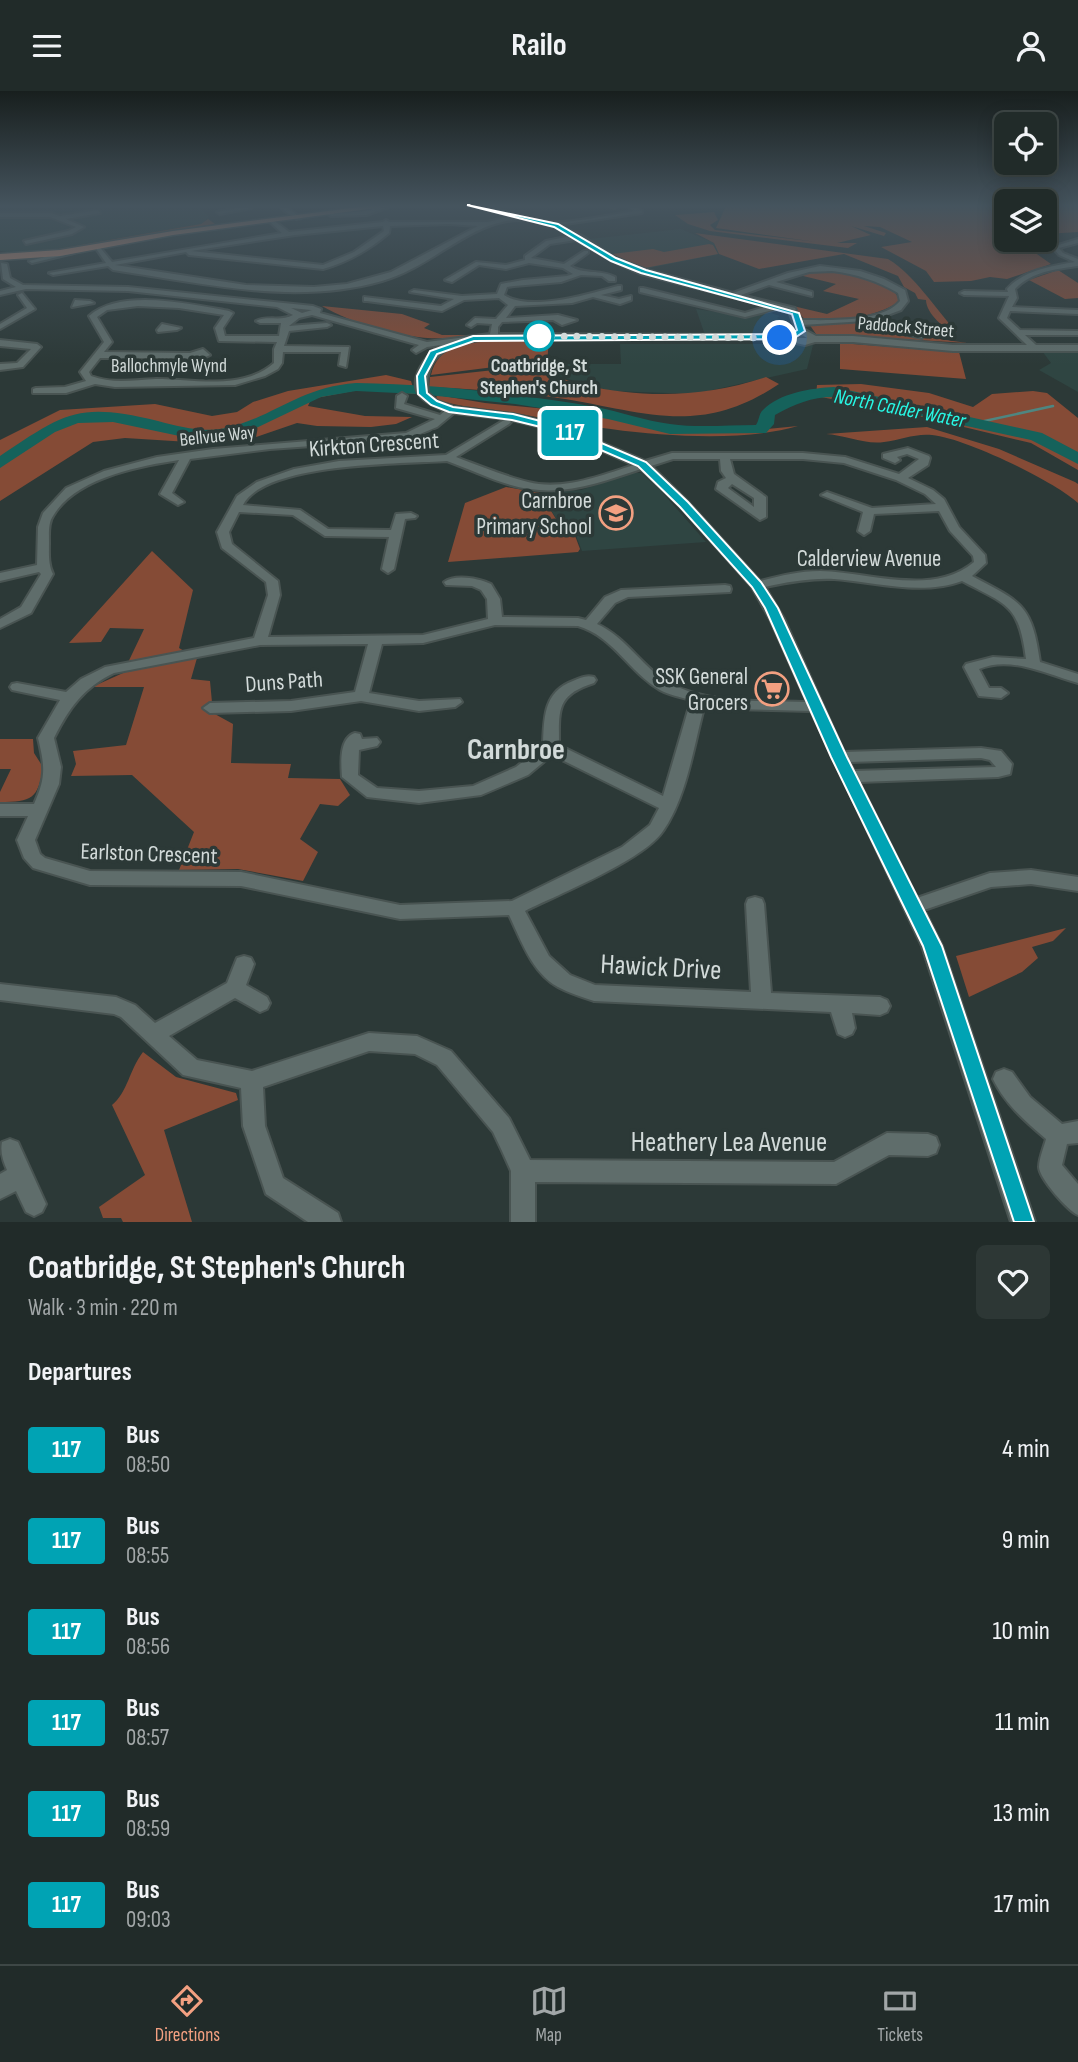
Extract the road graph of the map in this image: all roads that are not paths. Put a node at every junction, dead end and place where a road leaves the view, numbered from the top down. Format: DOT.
graph roads {
  1 [pos="4,259"];
  2 [pos="42,259"];
  3 [pos="106,259"];
  4 [pos="139,259"];
  5 [pos="231,259"];
  6 [pos="347,259"];
  7 [pos="423,259"];
  8 [pos="580,259"];
  9 [pos="614,259"];
  10 [pos="32,261"];
  11 [pos="529,261"];
  12 [pos="1078,262"];
  13 [pos="110,265"];
  14 [pos="565,265"];
  15 [pos="323,267"];
  16 [pos="577,273"];
  17 [pos="53,274"];
  18 [pos="504,275"];
  19 [pos="609,275"];
  20 [pos="448,277"];
  21 [pos="526,280"];
  22 [pos="555,280"];
  23 [pos="770,283"];
  24 [pos="345,285"];
  25 [pos="436,285"];
  26 [pos="611,289"];
  27 [pos="643,290"];
  28 [pos="5,291"];
  29 [pos="22,291"];
  30 [pos="414,292"];
  31 [pos="964,293"];
  32 [pos="427,294"];
  33 [pos="809,294"];
  34 [pos="1012,294"];
  35 [pos="567,295"];
  36 [pos="733,295"];
  37 [pos="500,296"];
  38 [pos="592,296"];
  39 [pos="462,298"];
  40 [pos="628,298"];
  41 [pos="367,299"];
  42 [pos="513,304"];
  43 [pos="88,305"];
  44 [pos="280,306"];
  45 [pos="779,306"];
  46 [pos="103,308"];
  47 [pos="189,308"];
  48 [pos="306,308"];
  49 [pos="1008,309"];
  50 [pos="1078,312"];
  51 [pos="180,313"];
  52 [pos="296,313"];
  53 [pos="315,314"];
  54 [pos="556,319"];
  55 [pos="867,319"];
  56 [pos="260,321"];
  57 [pos="499,321"];
  58 [pos="327,325"];
  59 [pos="471,325"];
  60 [pos="0,327"];
  61 [pos="285,329"];
  62 [pos="1016,332"];
  63 [pos="1078,333"];
  64 [pos="802,335"];
  65 [pos="495,336"];
  66 [pos="919,336"];
  67 [pos="406,339"];
  68 [pos="0,343"];
  69 [pos="1034,348"];
  70 [pos="1078,348"];
  71 [pos="278,349"];
  72 [pos="429,351"];
  73 [pos="97,355"];
  74 [pos="189,355"];
  75 [pos="343,365"];
  76 [pos="2,369"];
  77 [pos="94,381"];
  78 [pos="36,391"];
  79 [pos="402,396"];
  80 [pos="452,410"];
  81 [pos="441,418"];
  82 [pos="506,422"];
  83 [pos="186,456"];
  84 [pos="725,456"];
  85 [pos="448,459"];
  86 [pos="895,460"];
  87 [pos="642,464"];
  88 [pos="900,478"];
  89 [pos="731,480"];
  90 [pos="827,495"];
  91 [pos="178,502"];
  92 [pos="942,507"];
  93 [pos="234,508"];
  94 [pos="871,511"];
  95 [pos="411,516"];
  96 [pos="864,531"];
  97 [pos="396,534"];
  98 [pos="43,567"];
  99 [pos="388,569"];
  100 [pos="0,577"];
  101 [pos="965,577"];
  102 [pos="450,582"];
  103 [pos="757,585"];
  104 [pos="725,589"];
  105 [pos="495,621"];
  106 [pos="0,624"];
  107 [pos="590,624"];
  108 [pos="376,639"];
  109 [pos="260,642"];
  110 [pos="1033,662"];
  111 [pos="1078,679"];
  112 [pos="589,680"];
  113 [pos="17,687"];
  114 [pos="1001,693"];
  115 [pos="361,696"];
  116 [pos="68,697"];
  117 [pos="699,698"];
  118 [pos="455,702"];
  119 [pos="817,707"];
  120 [pos="210,708"];
  121 [pos="372,742"];
  122 [pos="551,748"];
  123 [pos="839,757"];
  124 [pos="849,777"];
  125 [pos="669,806"];
  126 [pos="0,810"];
  127 [pos="37,810"];
  128 [pos="1078,884"];
  129 [pos="914,907"];
  130 [pos="514,908"];
  131 [pos="761,917"];
  132 [pos="244,964"];
  133 [pos="235,988"];
  134 [pos="0,992"];
  135 [pos="761,999"];
  136 [pos="260,1003"];
  137 [pos="840,1005"];
  138 [pos="880,1006"];
  139 [pos="845,1028"];
  140 [pos="153,1035"];
  141 [pos="1004,1079"];
  142 [pos="252,1081"];
  143 [pos="1068,1134"];
  144 [pos="928,1145"];
  145 [pos="10,1150"];
  146 [pos="523,1171"];
  147 [pos="21,1175"];
  148 [pos="0,1188"];
  149 [pos="1078,1203"];
  150 [pos="34,1204"];
  151 [pos="1018,1217"];
  152 [pos="329,1222"];
  153 [pos="523,1222"];
  1 -- 28 [label="street"];
  2 -- 10 [label="street"];
  3 -- 13 [label="street"];
  4 -- 13 [label="street"];
  5 -- 15 [label="street"];
  6 -- 15 [label="street"];
  7 -- 24 [label="street"];
  8 -- 14 [label="street"];
  9 -- 36 [label="street"];
  11 -- 14 [label="street"];
  11 -- 20 [label="street"];
  12 -- 34 [label="street"];
  13 -- 17 [label="street"];
  13 -- 24 [label="street"];
  14 -- 16 [label="street"];
  15 -- 24 [label="street"];
  16 -- 19 [label="street"];
  16 -- 22 [label="street"];
  18 -- 21 [label="street"];
  21 -- 22 [label="street"];
  21 -- 37 [label="street"];
  22 -- 35 [label="street"];
  23 -- 33 [label="street"];
  23 -- 36 [label="street"];
  23 -- 55 [label="street"];
  25 -- 32 [label="street"];
  26 -- 38 [label="street"];
  27 -- 45 [label="street"];
  28 -- 29 [label="street"];
  28 -- 29 [label="street"];
  29 -- 44 [label="street"];
  29 -- 60 [label="street"];
  30 -- 32 [label="street"];
  31 -- 34 [label="street"];
  32 -- 39 [label="street"];
  34 -- 49 [label="street"];
  36 -- 45 [label="street"];
  37 -- 39 [label="street"];
  37 -- 42 [label="street"];
  38 -- 40 [label="street"];
  38 -- 42 [label="street"];
  39 -- 41 [label="street"];
  42 -- 57 [label="street"];
  43 -- 46 [label="street"];
  44 -- 48 [label="street"];
  44 -- 52 [label="street"];
  45 -- 64 [label="street"];
  46 -- 47 [label="street, Ballochmyle Wynd"];
  46 -- 73 [label="street, Ballochmyle Wynd"];
  47 -- 51 [label="street"];
  47 -- 61 [label="street, Ballochmyle Wynd"];
  48 -- 52 [label="street"];
  48 -- 53 [label="street"];
  49 -- 50 [label="street"];
  49 -- 62 [label="street"];
  52 -- 53 [label="street"];
  52 -- 61 [label="street, Ballochmyle Wynd"];
  53 -- 67 [label="street"];
  54 -- 57 [label="street"];
  55 -- 64 [label="street"];
  55 -- 66 [label="street"];
  56 -- 61 [label="street"];
  57 -- 59 [label="street"];
  57 -- 65 [label="street"];
  58 -- 61 [label="street"];
  61 -- 71 [label="street, Ballochmyle Wynd"];
  62 -- 63 [label="street"];
  62 -- 69 [label="street"];
  64 -- 65 [label="street, Paddock Street"];
  64 -- 69 [label="street, Paddock Street"];
  65 -- 72 [label="street, Paddock Street"];
  67 -- 72 [label="street"];
  67 -- 72 [label="street"];
  68 -- 76 [label="street"];
  69 -- 70 [label="street, Paddock Street"];
  71 -- 75 [label="street"];
  71 -- 77 [label="street, Ballochmyle Wynd"];
  72 -- 80 [label="street"];
  73 -- 74 [label="street"];
  73 -- 77 [label="street, Ballochmyle Wynd"];
  77 -- 78 [label="street"];
  79 -- 81 [label="street"];
  80 -- 81 [label="street, Bellvue Way"];
  80 -- 87 [label="street"];
  81 -- 83 [label="street, Bellvue Way"];
  82 -- 85 [label="street"];
  83 -- 91 [label="street"];
  83 -- 98 [label="street, Bellvue Way"];
  84 -- 87 [label="street, Calderview Avenue"];
  84 -- 88 [label="street, Calderview Avenue"];
  84 -- 89 [label="street"];
  85 -- 87 [label="street, Kirkton Crescent"];
  85 -- 93 [label="street, Kirkton Crescent"];
  86 -- 88 [label="street"];
  87 -- 103 [label="street"];
  88 -- 92 [label="street, Calderview Avenue"];
  90 -- 94 [label="street"];
  92 -- 94 [label="street"];
  92 -- 101 [label="street, Calderview Avenue"];
  93 -- 97 [label="street"];
  93 -- 109 [label="street, Kirkton Crescent"];
  94 -- 96 [label="street"];
  95 -- 97 [label="street"];
  97 -- 99 [label="street"];
  98 -- 100 [label="street"];
  98 -- 106 [label="street, Bellvue Way"];
  101 -- 103 [label="street, Calderview Avenue"];
  101 -- 110 [label="street"];
  102 -- 105 [label="street"];
  103 -- 119 [label="street"];
  104 -- 107 [label="street"];
  105 -- 107 [label="street, Earlston Crescent"];
  105 -- 108 [label="street, Earlston Crescent"];
  107 -- 117 [label="street"];
  108 -- 109 [label="street, Earlston Crescent"];
  108 -- 115 [label="street"];
  109 -- 116 [label="street, Earlston Crescent"];
  110 -- 111 [label="street"];
  110 -- 114 [label="street"];
  112 -- 122 [label="street"];
  113 -- 116 [label="street"];
  115 -- 118 [label="street, Duns Path"];
  115 -- 120 [label="street, Duns Path"];
  116 -- 127 [label="street, Earlston Crescent"];
  117 -- 119 [label="street"];
  117 -- 125 [label="street, Earlston Crescent"];
  119 -- 123 [label="street"];
  121 -- 122 [label="street"];
  122 -- 125 [label="street"];
  123 -- 124 [label="street"];
  123 -- 124 [label="street"];
  124 -- 129 [label="street"];
  125 -- 130 [label="street, Earlston Crescent"];
  126 -- 127 [label="street"];
  127 -- 130 [label="street, Earlston Crescent"];
  128 -- 129 [label="street"];
  129 -- 151 [label="street"];
  130 -- 135 [label="street, Hawick Drive"];
  131 -- 135 [label="street"];
  132 -- 133 [label="street"];
  133 -- 136 [label="street"];
  133 -- 140 [label="street"];
  134 -- 140 [label="street"];
  135 -- 137 [label="street, Hawick Drive"];
  137 -- 138 [label="street, Hawick Drive"];
  137 -- 139 [label="street"];
  140 -- 142 [label="street"];
  141 -- 143 [label="street"];
  142 -- 146 [label="street"];
  142 -- 152 [label="street"];
  143 -- 149 [label="street"];
  144 -- 146 [label="street, Heathery Lea Avenue"];
  145 -- 147 [label="street"];
  146 -- 153 [label="street"];
  147 -- 148 [label="street"];
  147 -- 150 [label="street"];
}
